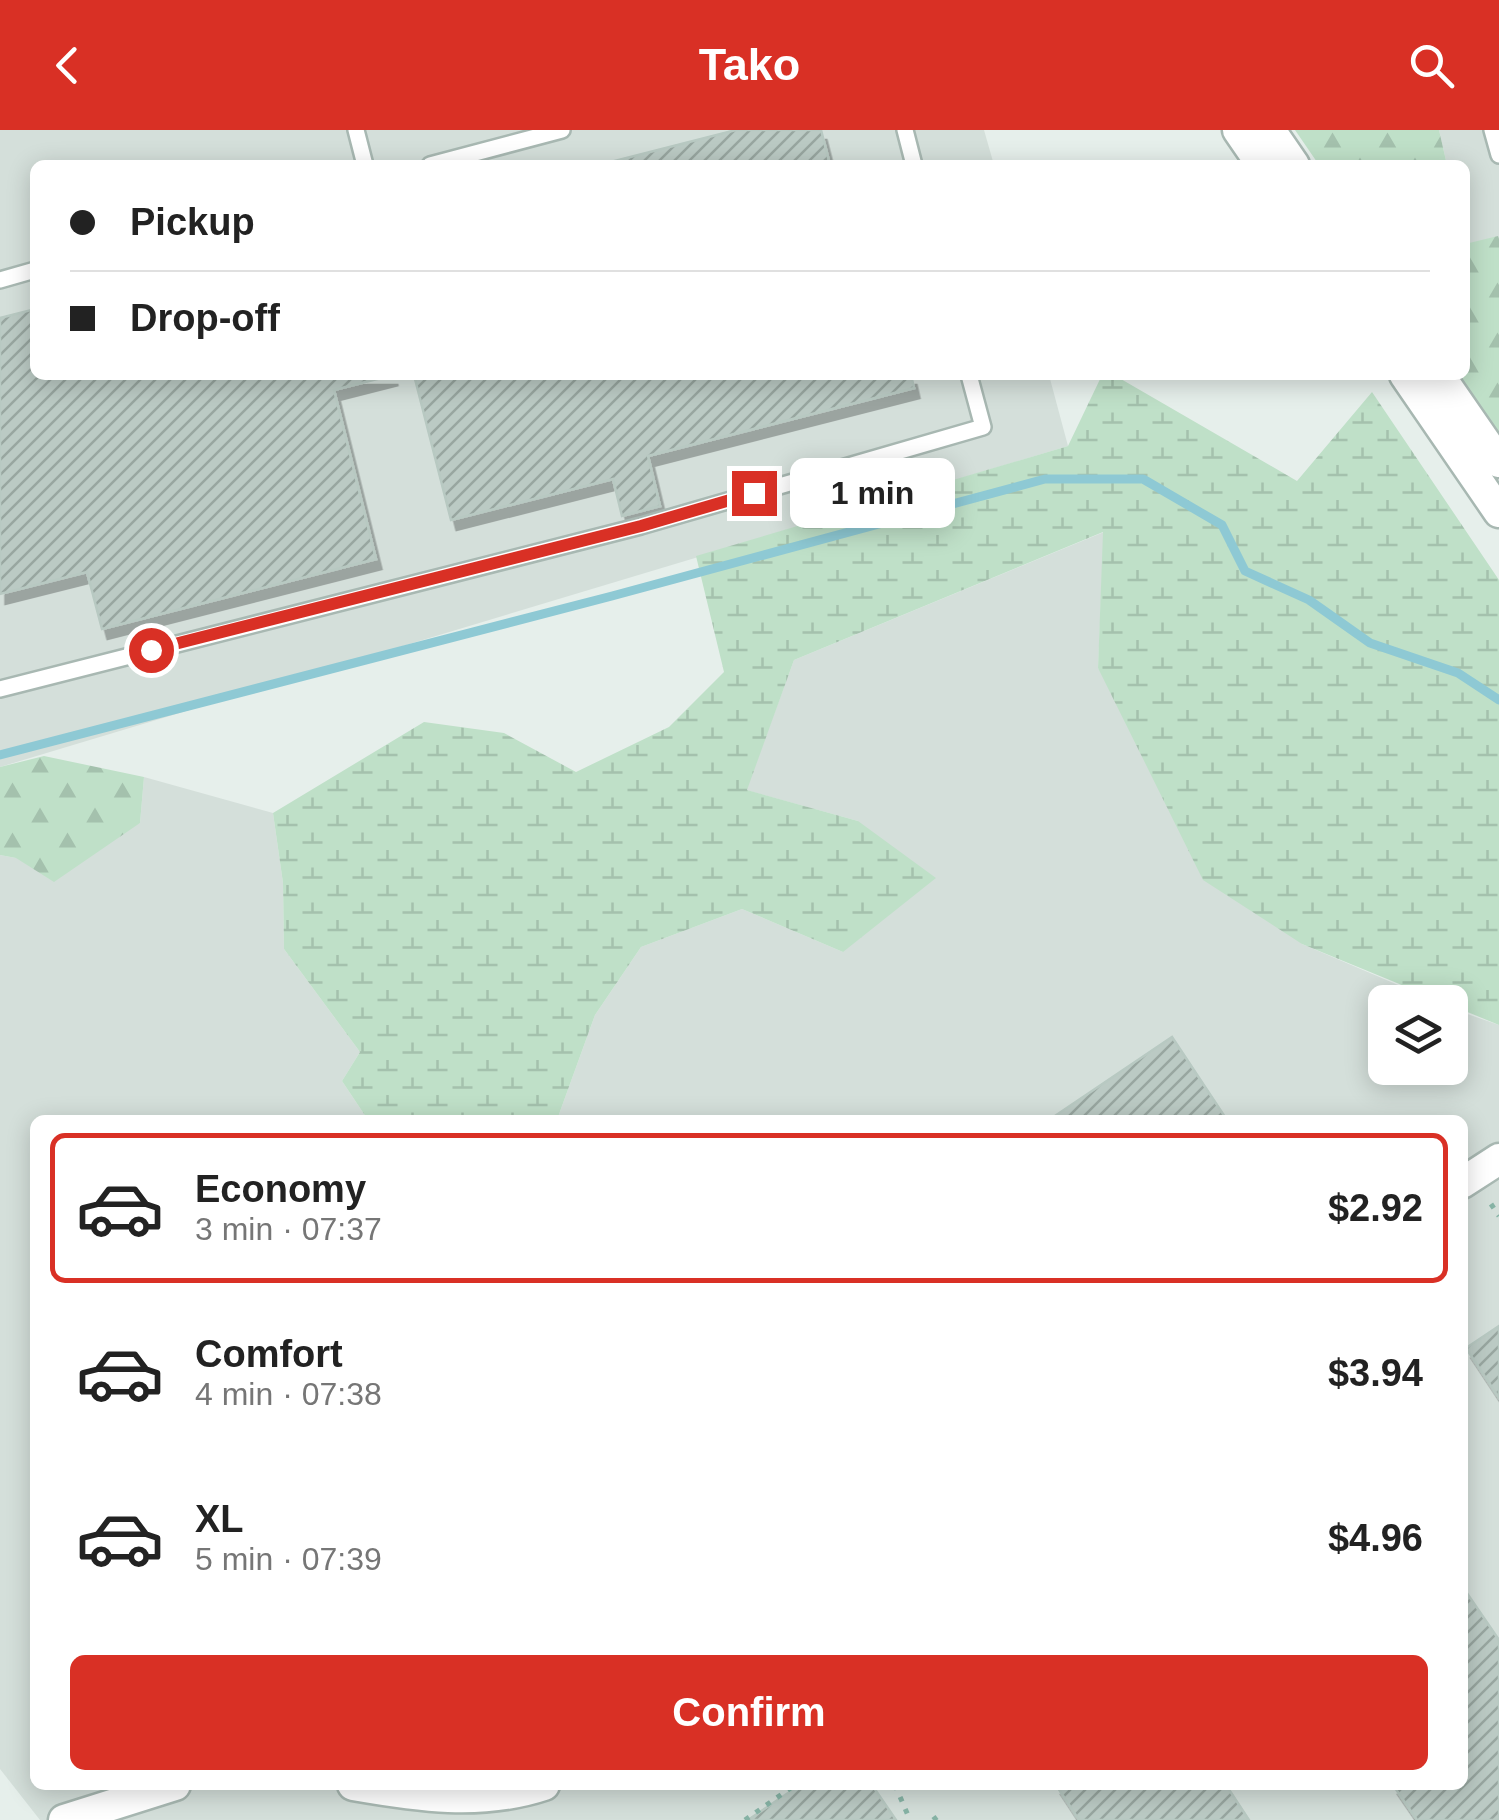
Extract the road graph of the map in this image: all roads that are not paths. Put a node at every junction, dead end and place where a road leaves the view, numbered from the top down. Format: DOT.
graph roads {
  1 [pos="356,130"];
  2 [pos="562,130"];
  3 [pos="905,130"];
  4 [pos="1238,130"];
  5 [pos="1270,130"];
  6 [pos="1492,130"];
  7 [pos="1499,154"];
  8 [pos="364,160"];
  9 [pos="449,160"];
  10 [pos="913,160"];
  11 [pos="1259,160"];
  12 [pos="1291,160"];
  13 [pos="30,271"];
  14 [pos="0,280"];
  15 [pos="970,380"];
  16 [pos="1408,380"];
  17 [pos="1442,380"];
  18 [pos="1499,462"];
  19 [pos="1499,512"];
  20 [pos="0,689"];
  21 [pos="1499,1159"];
  22 [pos="1468,1179"];
  23 [pos="159,1790"];
  24 [pos="381,1790"];
  25 [pos="511,1790"];
  26 [pos="64,1820"];
  1 -- 8 [label="lane"];
  2 -- 9 [label="lane"];
  3 -- 10 [label="lane"];
  4 -- 11 [label="street"];
  5 -- 12 [label="street"];
  6 -- 7 [label="lane"];
  13 -- 14 [label="lane"];
  15 -- 20 [label="lane"];
  16 -- 19 [label="street"];
  17 -- 18 [label="street"];
  21 -- 22 [label="street"];
  23 -- 26 [label="street"];
  24 -- 25 [label="street"];
}
